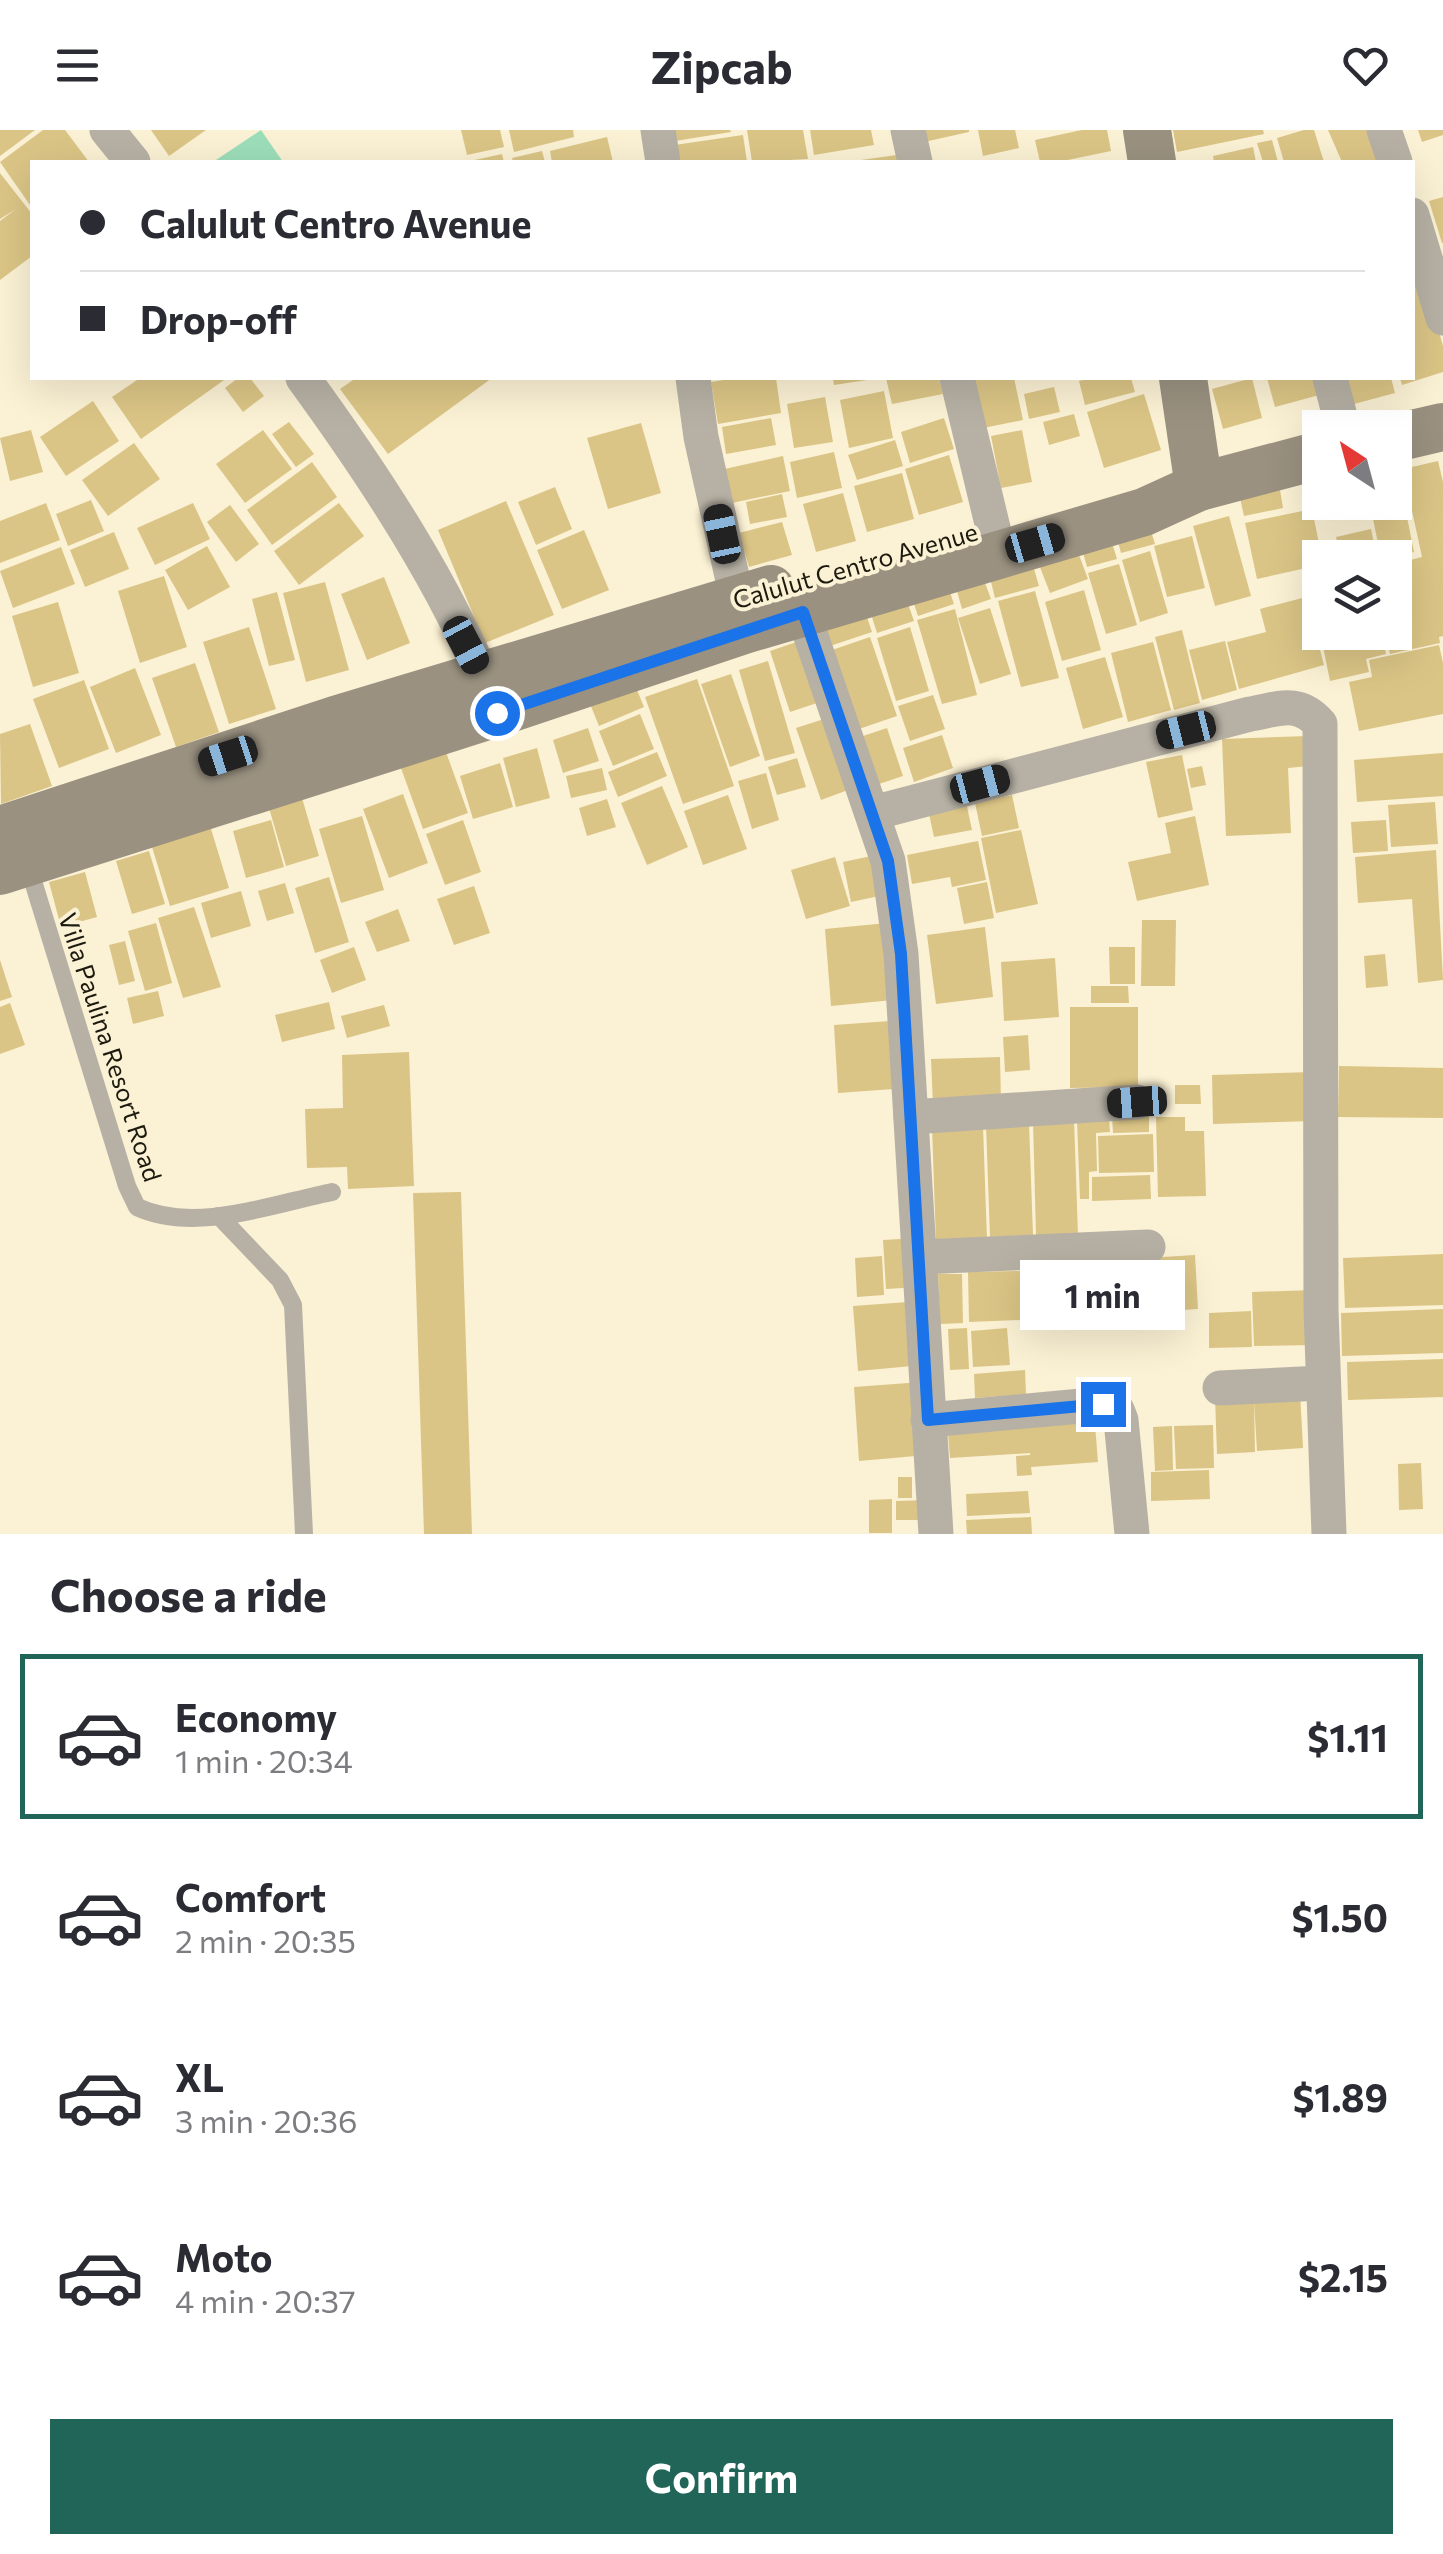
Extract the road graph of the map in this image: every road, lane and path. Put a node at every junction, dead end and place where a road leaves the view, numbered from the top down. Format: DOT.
graph roads {
  1 [pos="107,130"];
  2 [pos="658,130"];
  3 [pos="908,130"];
  4 [pos="1147,130"];
  5 [pos="1384,130"];
  6 [pos="130,160"];
  7 [pos="663,160"];
  8 [pos="914,160"];
  9 [pos="1152,160"];
  10 [pos="1394,160"];
  11 [pos="1415,225"];
  12 [pos="1443,318"];
  13 [pos="304,380"];
  14 [pos="692,380"];
  15 [pos="958,380"];
  16 [pos="1183,380"];
  17 [pos="1331,380"];
  18 [pos="1338,410"];
  19 [pos="1443,427"];
  20 [pos="1412,434"];
  21 [pos="1302,460"];
  22 [pos="1199,487"];
  23 [pos="995,540"];
  24 [pos="803,612"];
  25 [pos="740,614"];
  26 [pos="489,694"];
  27 [pos="873,813"];
  28 [pos="10,847"];
  29 [pos="1137,1102"];
  30 [pos="911,1117"];
  31 [pos="332,1192"];
  32 [pos="219,1216"];
  33 [pos="1148,1247"];
  34 [pos="921,1257"];
  35 [pos="1322,1383"];
  36 [pos="1220,1388"];
  37 [pos="928,1420"];
  38 [pos="304,1534"];
  39 [pos="936,1534"];
  40 [pos="1132,1534"];
  41 [pos="1329,1534"];
  1 -- 6 [label="street"];
  2 -- 7 [label="street"];
  3 -- 8 [label="street"];
  4 -- 9 [label="main road"];
  5 -- 10 [label="street"];
  11 -- 12 [label="street"];
  13 -- 26 [label="street"];
  14 -- 25 [label="street"];
  15 -- 23 [label="street"];
  16 -- 22 [label="main road"];
  17 -- 18 [label="street"];
  19 -- 20 [label="main road"];
  21 -- 22 [label="main road, Calulut Centro Avenue"];
  22 -- 23 [label="main road, Calulut Centro Avenue"];
  23 -- 24 [label="main road, Calulut Centro Avenue"];
  23 -- 25 [label="main road, Calulut Centro Avenue"];
  24 -- 25 [label="main road, Calulut Centro Avenue"];
  24 -- 27 [label="street"];
  25 -- 26 [label="main road, Calulut Centro Avenue"];
  26 -- 28 [label="main road, Calulut Centro Avenue"];
  27 -- 30 [label="street"];
  27 -- 35 [label="street"];
  28 -- 32 [label="lane, Villa Paulina Resort Road"];
  29 -- 30 [label="street"];
  30 -- 34 [label="street"];
  31 -- 32 [label="lane, Villa Paulina Resort Road"];
  32 -- 38 [label="lane"];
  33 -- 34 [label="street"];
  34 -- 37 [label="street"];
  35 -- 36 [label="street"];
  35 -- 41 [label="street"];
  37 -- 39 [label="street"];
  37 -- 40 [label="street"];
}
